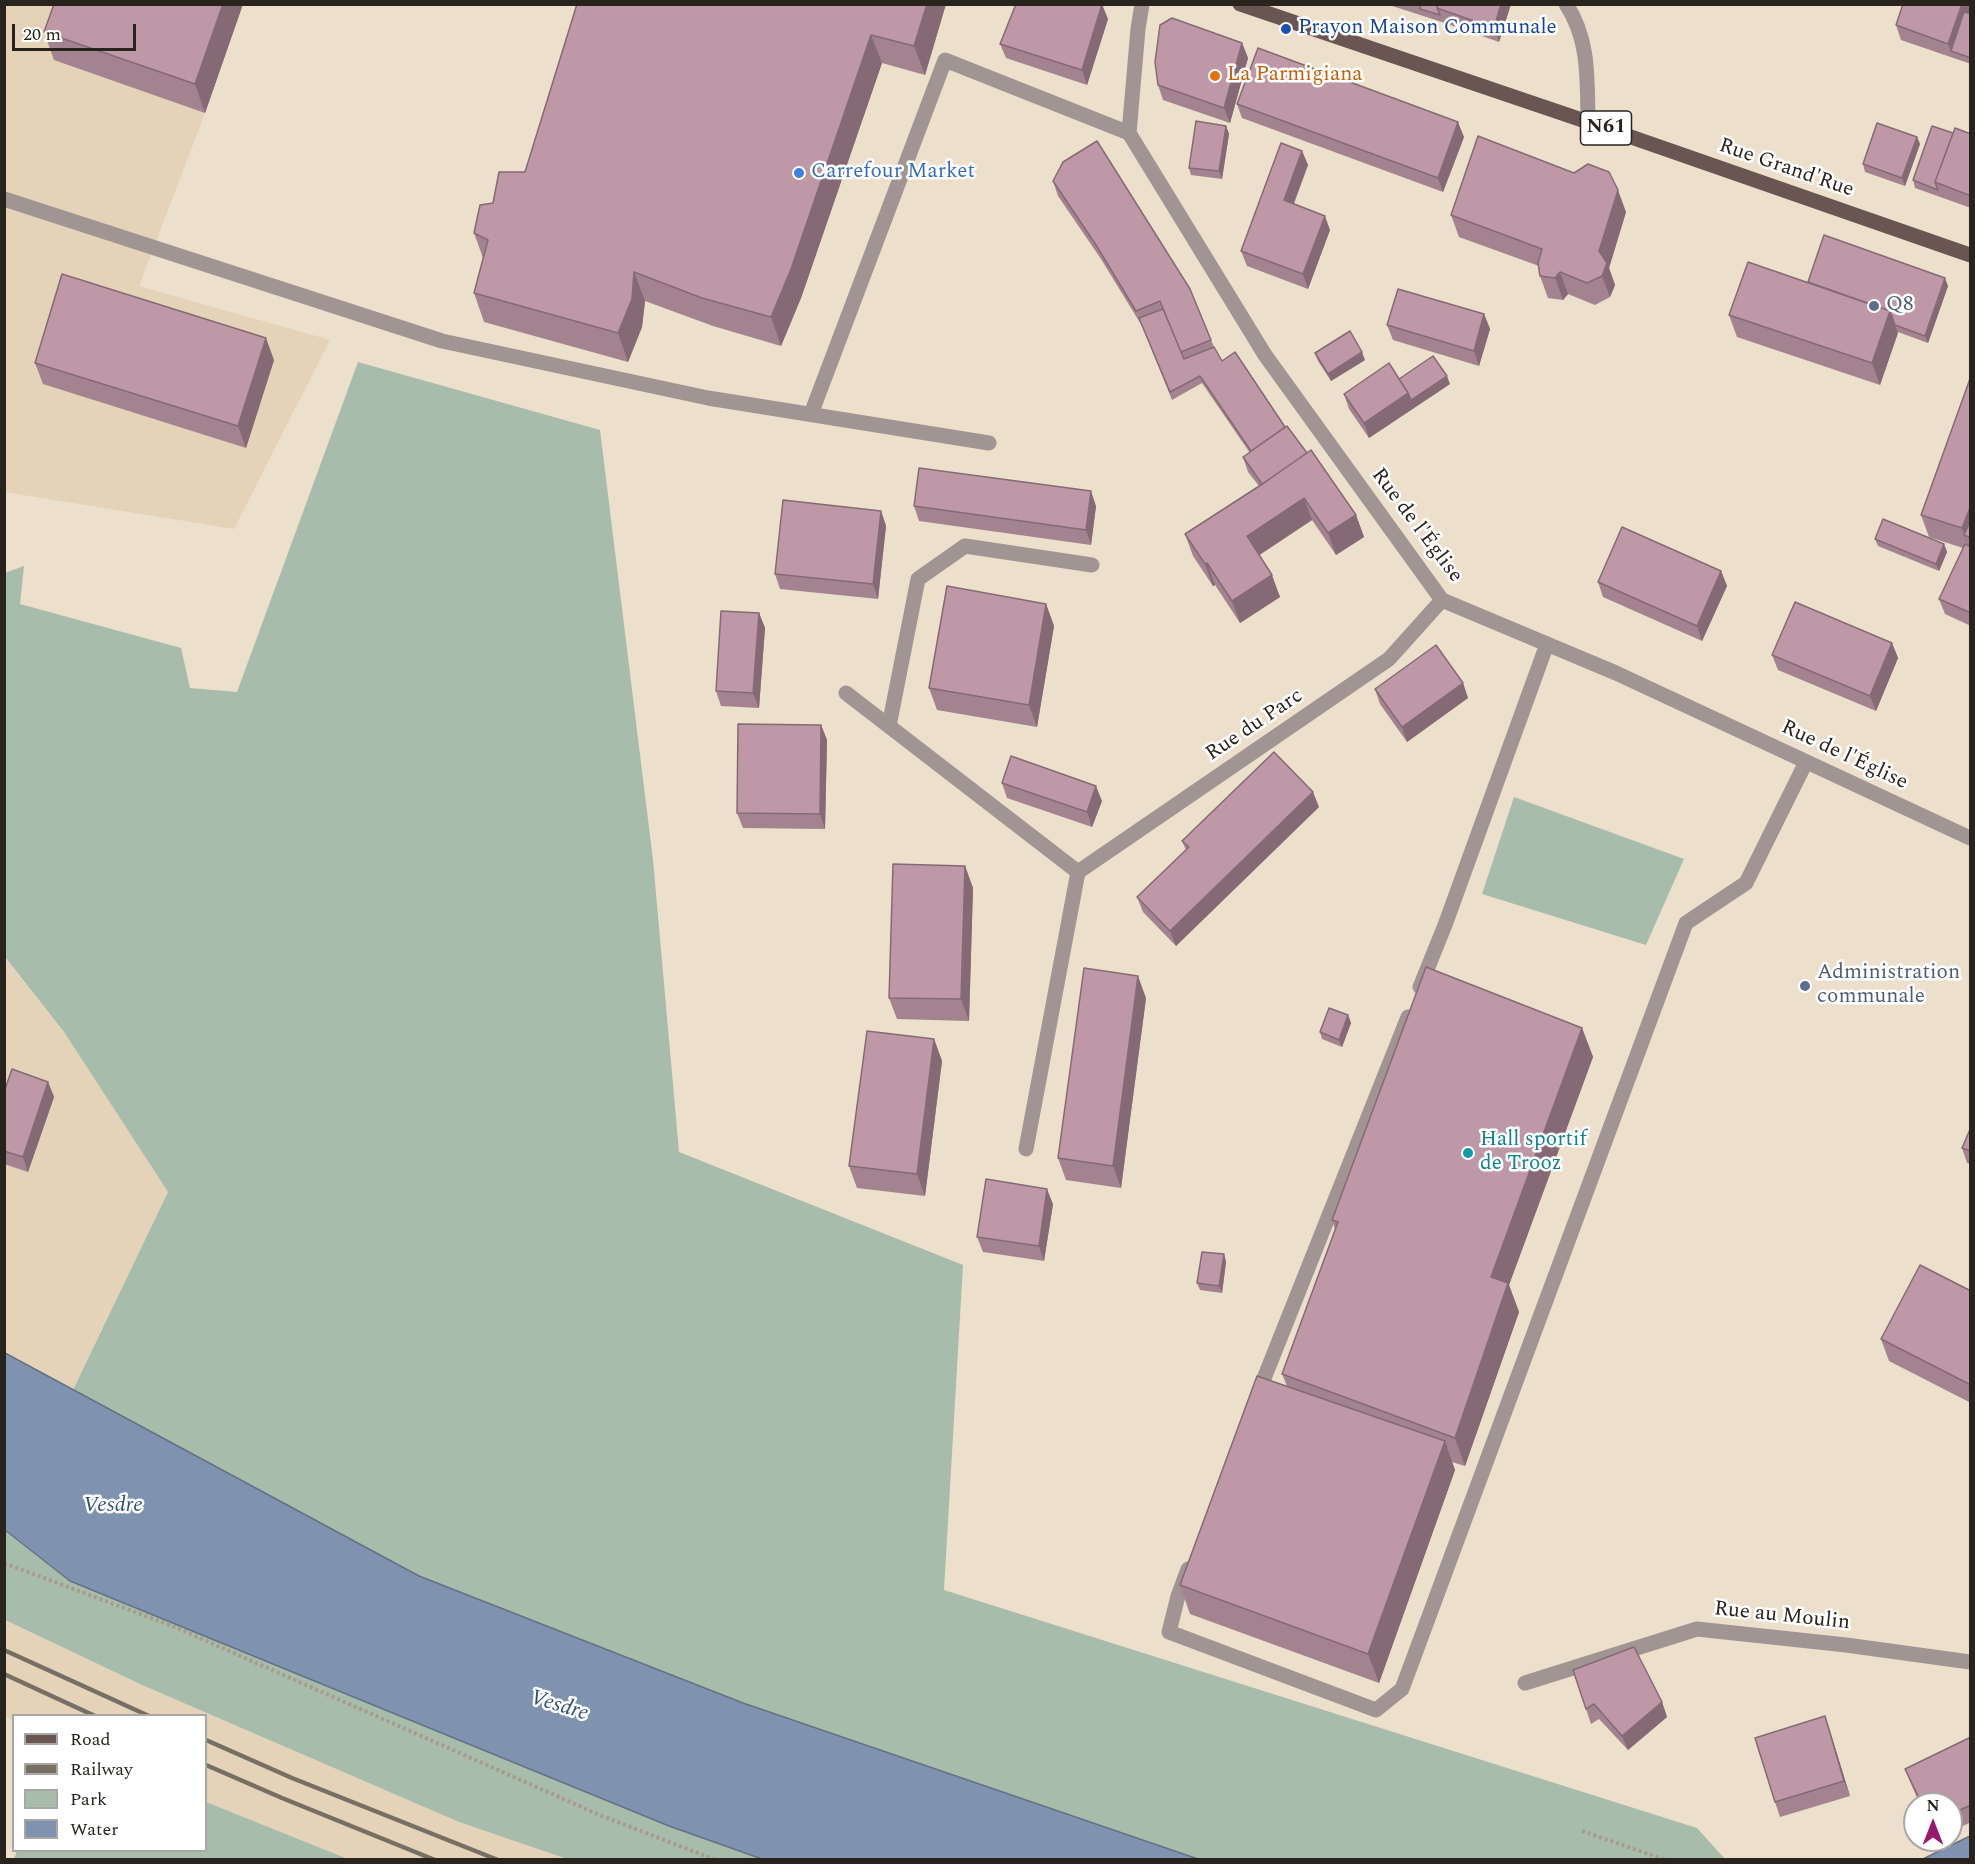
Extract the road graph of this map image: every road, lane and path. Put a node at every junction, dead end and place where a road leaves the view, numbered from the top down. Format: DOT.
graph roads {
  1 [pos="1142,4"];
  2 [pos="1240,4"];
  3 [pos="1566,4"];
  4 [pos="1588,122"];
  5 [pos="1129,133"];
  6 [pos="4,199"];
  7 [pos="1971,255"];
  8 [pos="811,414"];
  9 [pos="989,442"];
  10 [pos="1092,565"];
  11 [pos="1443,600"];
  12 [pos="1547,644"];
  13 [pos="846,693"];
  14 [pos="889,726"];
  15 [pos="1806,762"];
  16 [pos="1971,838"];
  17 [pos="1078,872"];
  18 [pos="1026,1149"];
  19 [pos="1252,1409"];
  20 [pos="1195,1552"];
  21 [pos="4,1563"];
  22 [pos="1971,1662"];
  23 [pos="1525,1683"];
  24 [pos="1582,1831"];
  25 [pos="716,1860"];
  26 [pos="1666,1860"];
  1 -- 5 [label="street"];
  2 -- 4 [label="main road, Rue Grand'Rue / N61"];
  3 -- 4 [label="street"];
  4 -- 7 [label="main road, Rue Grand'Rue / N61"];
  5 -- 8 [label="street"];
  5 -- 11 [label="street, Rue de l'Église"];
  6 -- 8 [label="street"];
  8 -- 9 [label="street"];
  10 -- 14 [label="street"];
  11 -- 12 [label="street, Rue de l'Église"];
  11 -- 17 [label="street, Rue du Parc"];
  12 -- 15 [label="street, Rue de l'Église"];
  12 -- 19 [label="street"];
  13 -- 14 [label="street"];
  14 -- 17 [label="street"];
  15 -- 16 [label="street, Rue de l'Église"];
  15 -- 20 [label="street"];
  17 -- 18 [label="street"];
  21 -- 25 [label="path"];
  22 -- 23 [label="street, Rue au Moulin"];
  24 -- 26 [label="path"];
}
